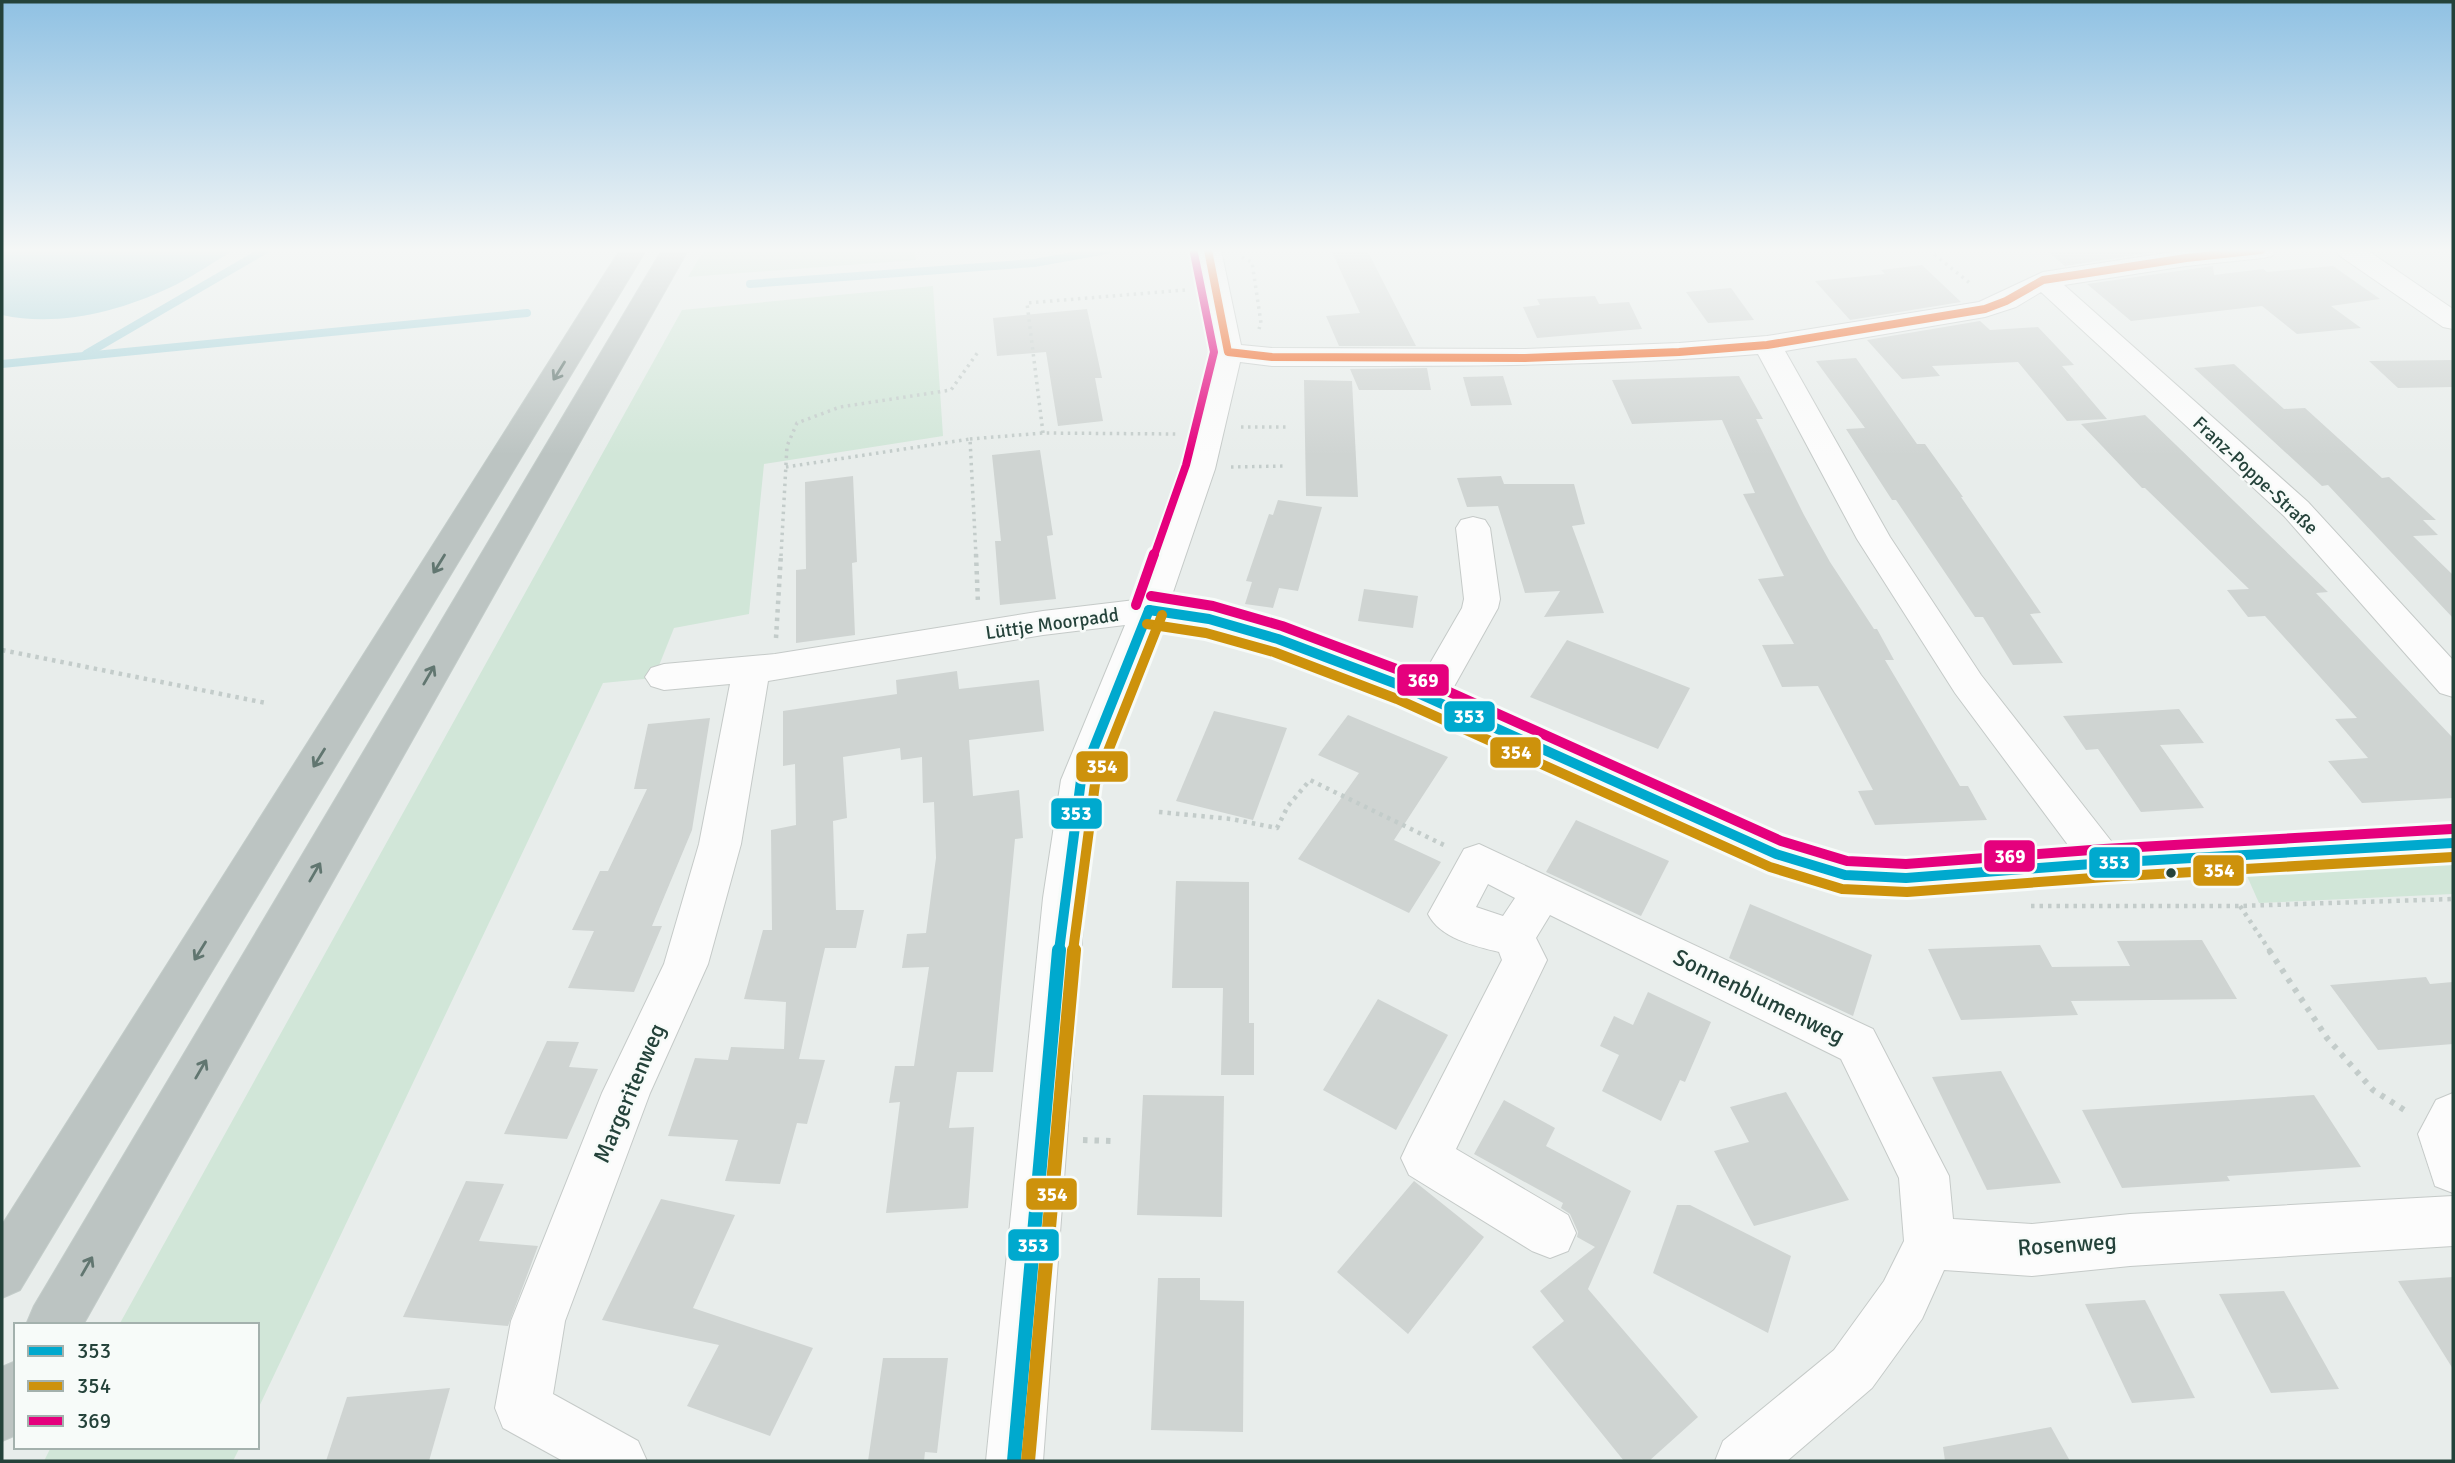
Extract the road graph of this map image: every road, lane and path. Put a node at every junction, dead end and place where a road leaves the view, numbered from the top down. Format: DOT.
graph roads {
  1 [pos="591,318"];
  2 [pos="635,318"];
  3 [pos="1029,318"];
  4 [pos="1221,318"];
  5 [pos="1929,318"];
  6 [pos="2085,318"];
  7 [pos="1767,345"];
  8 [pos="978,352"];
  9 [pos="1228,352"];
  10 [pos="1229,427"];
  11 [pos="1286,427"];
  12 [pos="1043,433"];
  13 [pos="1177,434"];
  14 [pos="970,439"];
  15 [pos="1287,466"];
  16 [pos="786,467"];
  17 [pos="1228,467"];
  18 [pos="1473,528"];
  19 [pos="1149,610"];
  20 [pos="980,633"];
  21 [pos="2,650"];
  22 [pos="763,668"];
  23 [pos="664,677"];
  24 [pos="2453,684"];
  25 [pos="1429,697"];
  26 [pos="266,703"];
  27 [pos="1159,812"];
  28 [pos="2453,843"];
  29 [pos="1479,861"];
  30 [pos="2105,863"];
  31 [pos="1542,892"];
  32 [pos="2453,899"];
  33 [pos="2020,906"];
  34 [pos="2240,906"];
  35 [pos="1513,937"];
  36 [pos="1075,1139"];
  37 [pos="2451,1140"];
  38 [pos="1111,1141"];
  39 [pos="2453,1221"];
  40 [pos="1550,1233"];
  41 [pos="1930,1242"];
  42 [pos="2,1272"];
  43 [pos="54,1323"];
  44 [pos="14,1392"];
  45 [pos="2,1413"];
  46 [pos="618,1461"];
  47 [pos="1014,1461"];
  48 [pos="1743,1461"];
  1 -- 42 [label="highway, one-way"];
  43 -- 2 [label="highway, one-way"];
  3 -- 12 [label="path"];
  4 -- 9 [label="street"];
  5 -- 7 [label="street"];
  6 -- 24 [label="street, Franz-Poppe-Straße"];
  7 -- 9 [label="street"];
  7 -- 30 [label="street"];
  8 -- 16 [label="path"];
  9 -- 19 [label="street"];
  10 -- 11 [label="path"];
  12 -- 13 [label="path"];
  12 -- 14 [label="path"];
  14 -- 16 [label="path"];
  14 -- 20 [label="path"];
  15 -- 17 [label="path"];
  16 -- 22 [label="path"];
  18 -- 25 [label="street"];
  19 -- 20 [label="street, Lüttje Moorpadd"];
  19 -- 25 [label="street, Lüttje Moorpadd"];
  19 -- 47 [label="street"];
  20 -- 22 [label="street, Lüttje Moorpadd"];
  21 -- 26 [label="path"];
  22 -- 23 [label="street, Lüttje Moorpadd"];
  22 -- 46 [label="street, Margeritenweg"];
  25 -- 30 [label="street, Lüttje Moorpadd"];
  27 -- 29 [label="path"];
  28 -- 30 [label="street, Lüttje Moorpadd"];
  29 -- 31 [label="street, Sonnenblumenweg"];
  29 -- 35 [label="street"];
  31 -- 35 [label="street"];
  31 -- 41 [label="street, Sonnenblumenweg"];
  32 -- 34 [label="path"];
  33 -- 34 [label="path"];
  34 -- 37 [label="path"];
  35 -- 40 [label="street"];
  36 -- 38 [label="path"];
  39 -- 41 [label="street, Rosenweg"];
  41 -- 48 [label="street"];
  44 -- 45 [label="highway"];
}
